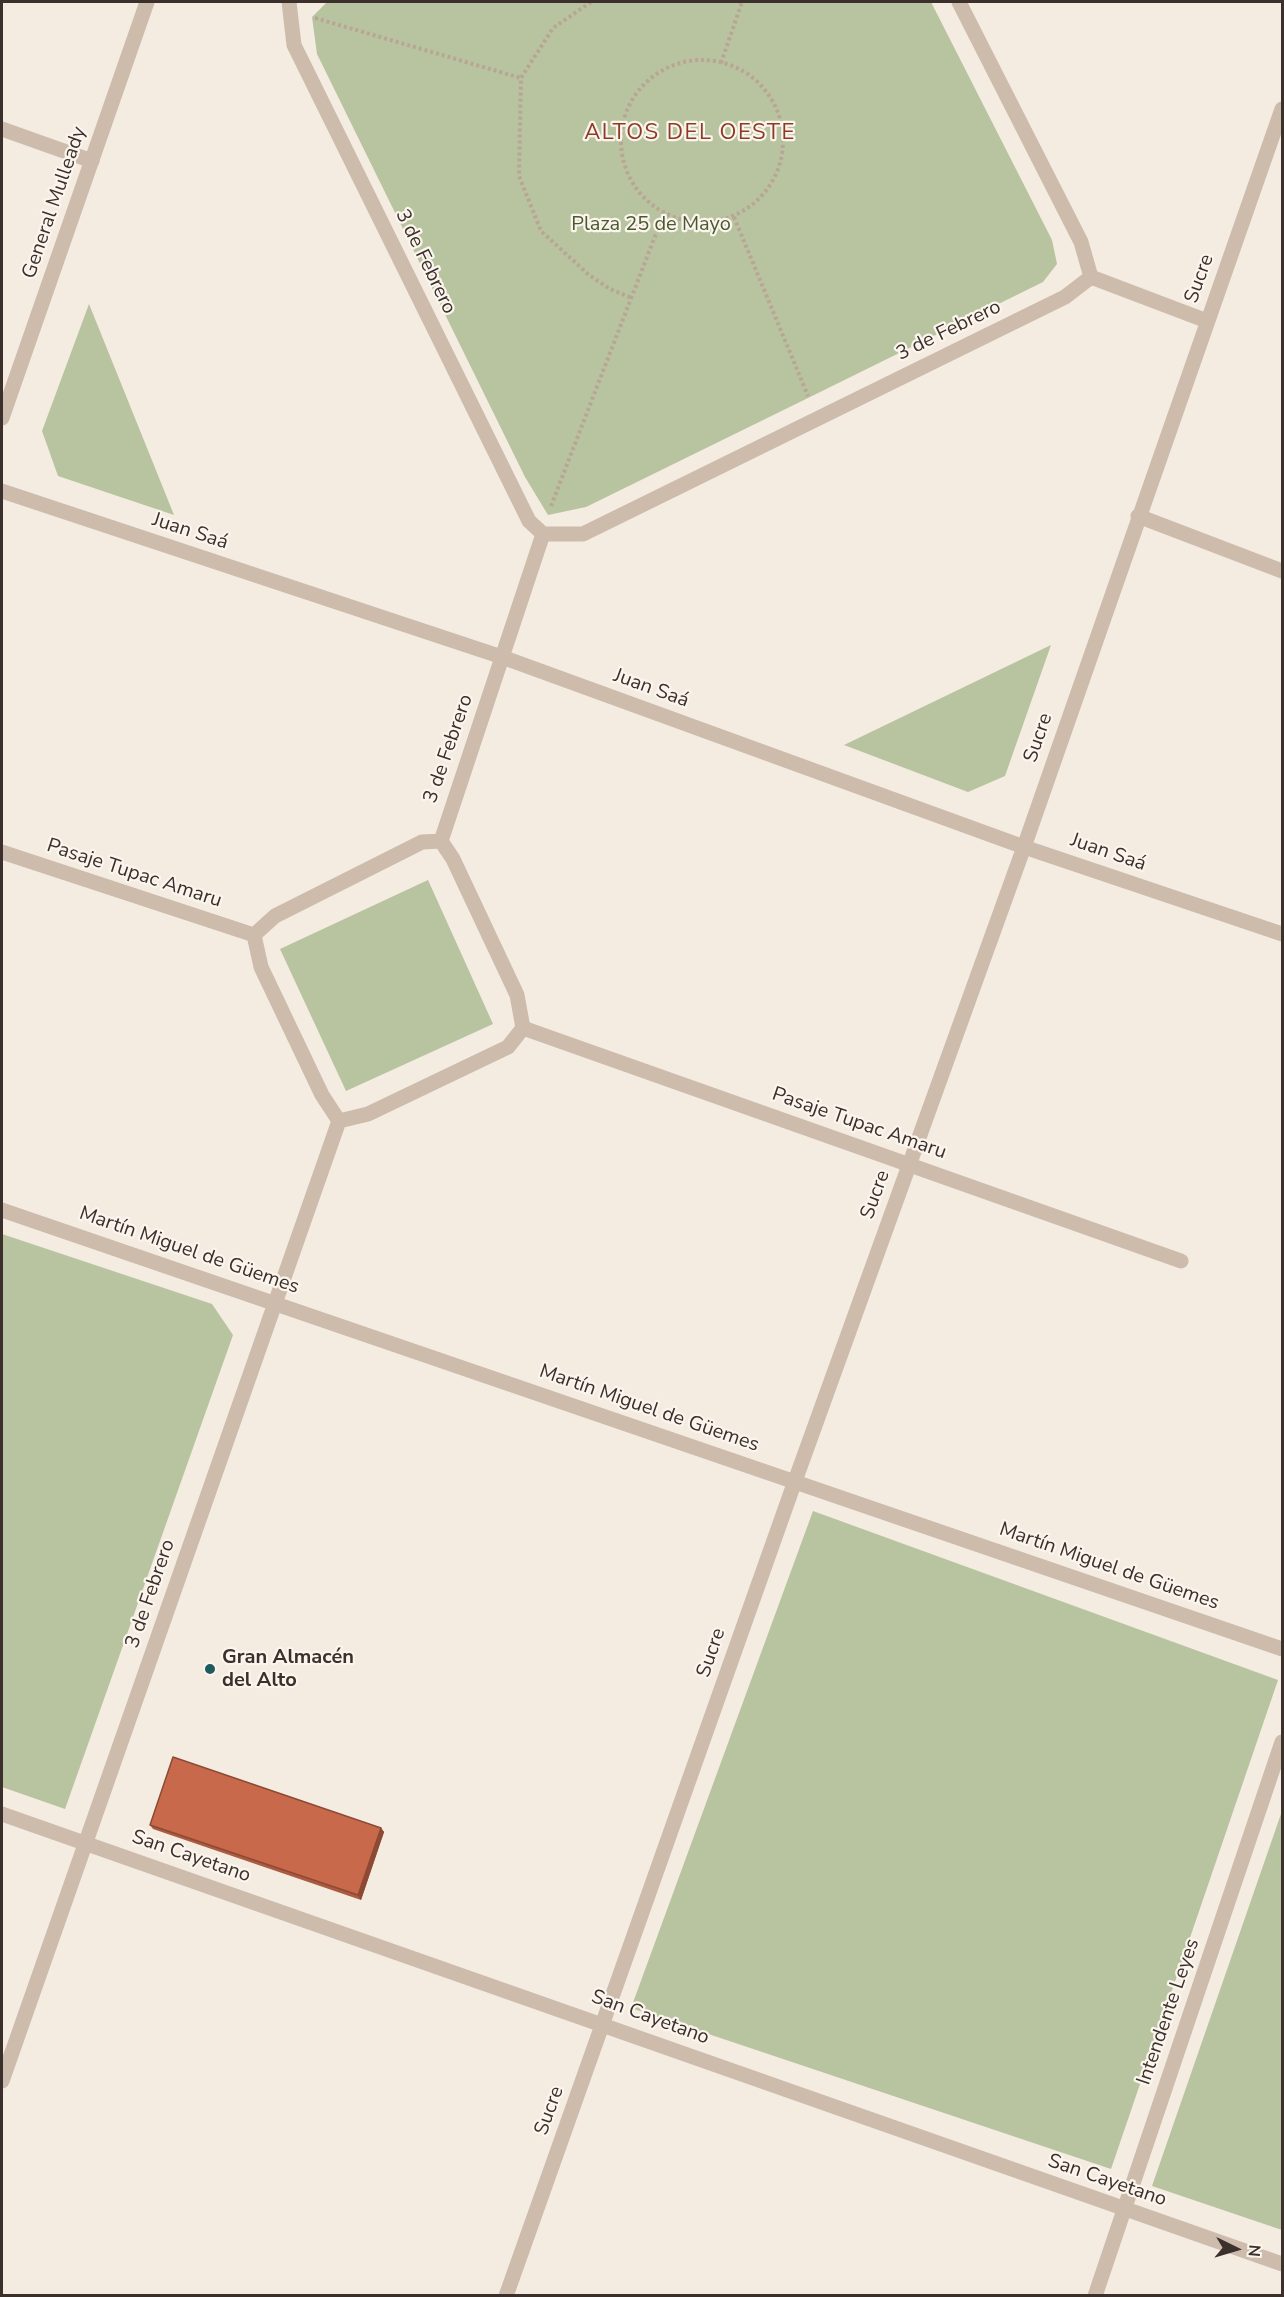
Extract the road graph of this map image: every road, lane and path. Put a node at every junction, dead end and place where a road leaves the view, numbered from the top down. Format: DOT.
graph roads {
  1 [pos="147,2"];
  2 [pos="287,2"];
  3 [pos="591,2"];
  4 [pos="742,2"];
  5 [pos="959,2"];
  6 [pos="312,17"];
  7 [pos="722,63"];
  8 [pos="521,78"];
  9 [pos="1281,117"];
  10 [pos="2,129"];
  11 [pos="92,161"];
  12 [pos="664,213"];
  13 [pos="734,217"];
  14 [pos="1091,277"];
  15 [pos="632,298"];
  16 [pos="1207,321"];
  17 [pos="808,398"];
  18 [pos="2,418"];
  19 [pos="2,491"];
  20 [pos="548,515"];
  21 [pos="1138,516"];
  22 [pos="543,534"];
  23 [pos="1282,571"];
  24 [pos="502,657"];
  25 [pos="441,841"];
  26 [pos="1024,847"];
  27 [pos="2,852"];
  28 [pos="1282,934"];
  29 [pos="254,935"];
  30 [pos="523,1028"];
  31 [pos="339,1121"];
  32 [pos="910,1164"];
  33 [pos="2,1210"];
  34 [pos="1181,1261"];
  35 [pos="276,1303"];
  36 [pos="795,1481"];
  37 [pos="1282,1649"];
  38 [pos="1282,1742"];
  39 [pos="2,1814"];
  40 [pos="86,1843"];
  41 [pos="604,2024"];
  42 [pos="2,2080"];
  43 [pos="1124,2210"];
  44 [pos="1282,2264"];
  45 [pos="506,2295"];
  46 [pos="1095,2295"];
  1 -- 11 [label="street, General Mulleady"];
  2 -- 22 [label="street, 3 de Febrero"];
  3 -- 8 [label="path"];
  4 -- 7 [label="path"];
  5 -- 14 [label="street"];
  6 -- 8 [label="path"];
  7 -- 12 [label="path"];
  7 -- 13 [label="path"];
  8 -- 15 [label="path"];
  9 -- 16 [label="street, Sucre"];
  10 -- 11 [label="street"];
  11 -- 18 [label="street, General Mulleady"];
  12 -- 13 [label="path"];
  12 -- 15 [label="path"];
  13 -- 17 [label="path"];
  14 -- 16 [label="street"];
  14 -- 22 [label="street, 3 de Febrero"];
  15 -- 20 [label="path"];
  16 -- 21 [label="street, Sucre"];
  19 -- 24 [label="street, Juan Saá"];
  21 -- 23 [label="street"];
  21 -- 26 [label="street, Sucre"];
  22 -- 24 [label="street, 3 de Febrero"];
  24 -- 25 [label="street, 3 de Febrero"];
  24 -- 26 [label="street, Juan Saá"];
  25 -- 29 [label="street"];
  25 -- 30 [label="street"];
  26 -- 28 [label="street, Juan Saá"];
  26 -- 32 [label="street, Sucre"];
  27 -- 29 [label="street, Pasaje Tupac Amaru"];
  29 -- 31 [label="street"];
  30 -- 31 [label="street"];
  30 -- 32 [label="street, Pasaje Tupac Amaru"];
  31 -- 35 [label="street, 3 de Febrero"];
  32 -- 34 [label="street, Pasaje Tupac Amaru"];
  32 -- 36 [label="street, Sucre"];
  33 -- 35 [label="street, Martín Miguel de Güemes"];
  35 -- 36 [label="street, Martín Miguel de Güemes"];
  35 -- 40 [label="street, 3 de Febrero"];
  36 -- 37 [label="street, Martín Miguel de Güemes"];
  36 -- 41 [label="street, Sucre"];
  38 -- 43 [label="street, Intendente Leyes"];
  39 -- 40 [label="street, San Cayetano"];
  40 -- 41 [label="street, San Cayetano"];
  40 -- 42 [label="street, 3 de Febrero"];
  41 -- 43 [label="street, San Cayetano"];
  41 -- 45 [label="street, Sucre"];
  43 -- 44 [label="street, San Cayetano"];
  43 -- 46 [label="street, Intendente Leyes"];
}
